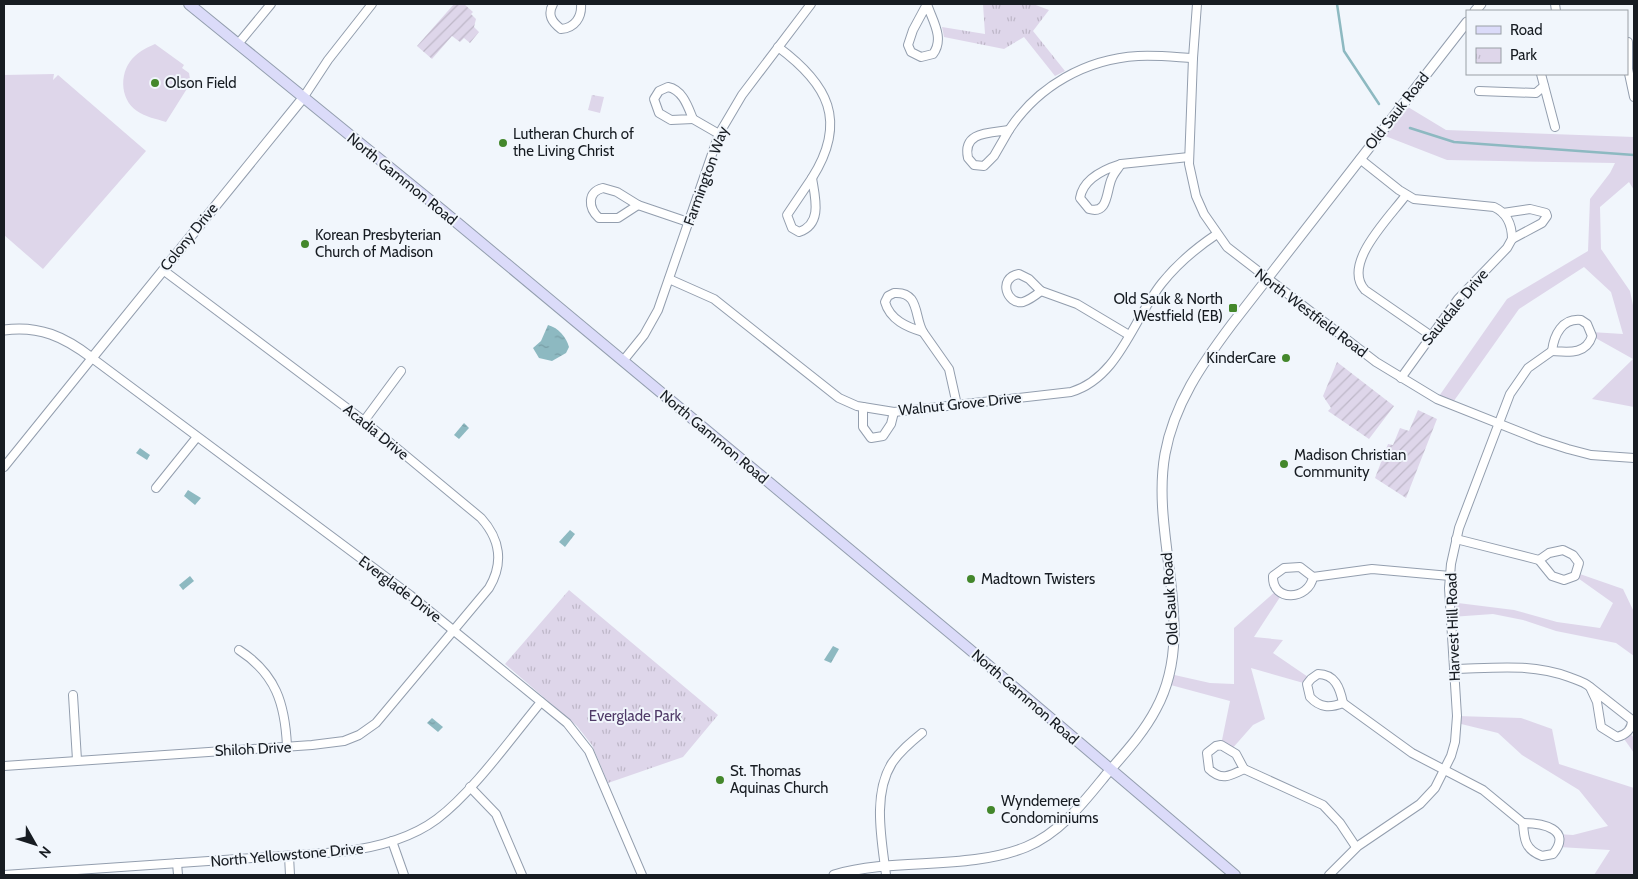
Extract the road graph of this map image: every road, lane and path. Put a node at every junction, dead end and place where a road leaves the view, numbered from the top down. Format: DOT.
graph roads {
  1 [pos="189,4"];
  2 [pos="271,4"];
  3 [pos="372,4"];
  4 [pos="553,4"];
  5 [pos="581,4"];
  6 [pos="811,4"];
  7 [pos="927,4"];
  8 [pos="1197,4"];
  9 [pos="1466,23"];
  10 [pos="1630,42"];
  11 [pos="238,44"];
  12 [pos="778,48"];
  13 [pos="1193,58"];
  14 [pos="1541,75"];
  15 [pos="1544,86"];
  16 [pos="1479,91"];
  17 [pos="1634,97"];
  18 [pos="303,98"];
  19 [pos="693,119"];
  20 [pos="1555,127"];
  21 [pos="1009,130"];
  22 [pos="719,134"];
  23 [pos="1189,157"];
  24 [pos="1360,159"];
  25 [pos="1121,164"];
  26 [pos="812,178"];
  27 [pos="1406,195"];
  28 [pos="638,205"];
  29 [pos="1503,213"];
  30 [pos="688,222"];
  31 [pos="1217,234"];
  32 [pos="1512,238"];
  33 [pos="163,270"];
  34 [pos="669,279"];
  35 [pos="1267,279"];
  36 [pos="1041,292"];
  37 [pos="4,330"];
  38 [pos="923,332"];
  39 [pos="1128,335"];
  40 [pos="1430,335"];
  41 [pos="1552,351"];
  42 [pos="92,358"];
  43 [pos="624,361"];
  44 [pos="401,371"];
  45 [pos="1401,378"];
  46 [pos="957,405"];
  47 [pos="863,407"];
  48 [pos="894,412"];
  49 [pos="364,421"];
  50 [pos="1499,425"];
  51 [pos="198,437"];
  52 [pos="1634,458"];
  53 [pos="4,467"];
  54 [pos="156,488"];
  55 [pos="1456,539"];
  56 [pos="1539,560"];
  57 [pos="1450,576"];
  58 [pos="1313,577"];
  59 [pos="454,630"];
  60 [pos="239,650"];
  61 [pos="1454,669"];
  62 [pos="1590,687"];
  63 [pos="73,695"];
  64 [pos="541,702"];
  65 [pos="1343,703"];
  66 [pos="922,733"];
  67 [pos="287,746"];
  68 [pos="77,760"];
  69 [pos="4,766"];
  70 [pos="1110,770"];
  71 [pos="1244,770"];
  72 [pos="1444,770"];
  73 [pos="470,788"];
  74 [pos="1523,824"];
  75 [pos="392,841"];
  76 [pos="1356,848"];
  77 [pos="288,856"];
  78 [pos="177,863"];
  79 [pos="886,871"];
  80 [pos="64,873"];
  81 [pos="4,875"];
  82 [pos="178,875"];
  83 [pos="290,875"];
  84 [pos="404,875"];
  85 [pos="522,875"];
  86 [pos="642,875"];
  87 [pos="834,875"];
  88 [pos="1235,875"];
  89 [pos="1329,875"];
  1 -- 11 [label="main road, North Gammon Road"];
  2 -- 11 [label="street"];
  3 -- 18 [label="street, Colony Drive"];
  4 -- 5 [label="street"];
  6 -- 12 [label="street, Farmington Way"];
  7 -- 7 [label="street"];
  8 -- 13 [label="street, North Westfield Road"];
  9 -- 24 [label="street, Old Sauk Road"];
  10 -- 17 [label="street"];
  11 -- 18 [label="main road, North Gammon Road"];
  12 -- 22 [label="street, Farmington Way"];
  12 -- 26 [label="street"];
  13 -- 21 [label="street"];
  13 -- 23 [label="street, North Westfield Road"];
  14 -- 15 [label="street"];
  15 -- 16 [label="street"];
  15 -- 20 [label="street"];
  18 -- 33 [label="street, Colony Drive"];
  18 -- 43 [label="main road, North Gammon Road"];
  19 -- 19 [label="street"];
  19 -- 22 [label="street"];
  21 -- 21 [label="street"];
  22 -- 30 [label="street, Farmington Way"];
  23 -- 25 [label="street"];
  23 -- 31 [label="street, North Westfield Road"];
  24 -- 27 [label="street"];
  24 -- 35 [label="street, Old Sauk Road"];
  25 -- 25 [label="street"];
  26 -- 26 [label="street"];
  27 -- 29 [label="street"];
  27 -- 40 [label="street"];
  28 -- 28 [label="street"];
  28 -- 30 [label="street"];
  29 -- 32 [label="street"];
  29 -- 32 [label="street"];
  30 -- 34 [label="street, Farmington Way"];
  31 -- 35 [label="street, North Westfield Road"];
  31 -- 39 [label="street, Walnut Grove Drive"];
  32 -- 40 [label="street, Saukdale Drive"];
  33 -- 42 [label="street, Colony Drive"];
  33 -- 49 [label="street, Acadia Drive"];
  34 -- 43 [label="street, Farmington Way"];
  34 -- 47 [label="street, Walnut Grove Drive"];
  35 -- 45 [label="street, North Westfield Road"];
  35 -- 70 [label="street, Old Sauk Road"];
  36 -- 36 [label="street"];
  36 -- 39 [label="street"];
  37 -- 42 [label="street"];
  38 -- 38 [label="street"];
  38 -- 46 [label="street"];
  39 -- 46 [label="street, Walnut Grove Drive"];
  40 -- 45 [label="street, Saukdale Drive"];
  41 -- 41 [label="street"];
  41 -- 50 [label="street, Harvest Hill Road"];
  42 -- 51 [label="street, Everglade Drive"];
  42 -- 53 [label="street, Colony Drive"];
  43 -- 70 [label="main road, North Gammon Road"];
  44 -- 49 [label="street"];
  45 -- 50 [label="street, North Westfield Road"];
  46 -- 48 [label="street, Walnut Grove Drive"];
  47 -- 48 [label="street, Walnut Grove Drive"];
  47 -- 48 [label="street"];
  49 -- 59 [label="street, Acadia Drive"];
  50 -- 52 [label="street, North Westfield Road"];
  50 -- 55 [label="street, Harvest Hill Road"];
  51 -- 54 [label="street"];
  51 -- 59 [label="street, Everglade Drive"];
  55 -- 56 [label="street"];
  55 -- 57 [label="street, Harvest Hill Road"];
  56 -- 56 [label="street"];
  57 -- 58 [label="street"];
  57 -- 61 [label="street, Harvest Hill Road"];
  58 -- 58 [label="street"];
  59 -- 64 [label="street, Everglade Drive"];
  59 -- 67 [label="street, Shiloh Drive"];
  60 -- 67 [label="street"];
  61 -- 62 [label="street"];
  61 -- 72 [label="street, Harvest Hill Road"];
  62 -- 62 [label="street"];
  63 -- 68 [label="street"];
  64 -- 73 [label="street, North Yellowstone Drive"];
  64 -- 86 [label="street, Everglade Drive"];
  65 -- 65 [label="street"];
  65 -- 72 [label="street"];
  66 -- 79 [label="street"];
  67 -- 68 [label="street, Shiloh Drive"];
  68 -- 69 [label="street, Shiloh Drive"];
  70 -- 79 [label="street, Old Sauk Road"];
  70 -- 88 [label="main road, North Gammon Road"];
  71 -- 71 [label="street"];
  71 -- 76 [label="street"];
  72 -- 74 [label="street"];
  72 -- 76 [label="street, Harvest Hill Road"];
  73 -- 75 [label="street, North Yellowstone Drive"];
  73 -- 85 [label="street"];
  74 -- 74 [label="street"];
  75 -- 77 [label="street, North Yellowstone Drive"];
  75 -- 84 [label="street"];
  76 -- 89 [label="street, Harvest Hill Road"];
  77 -- 78 [label="street, North Yellowstone Drive"];
  77 -- 83 [label="street"];
  78 -- 80 [label="street, North Yellowstone Drive"];
  78 -- 82 [label="street"];
  79 -- 87 [label="street, Old Sauk Road"];
  80 -- 81 [label="street, North Yellowstone Drive"];
}
